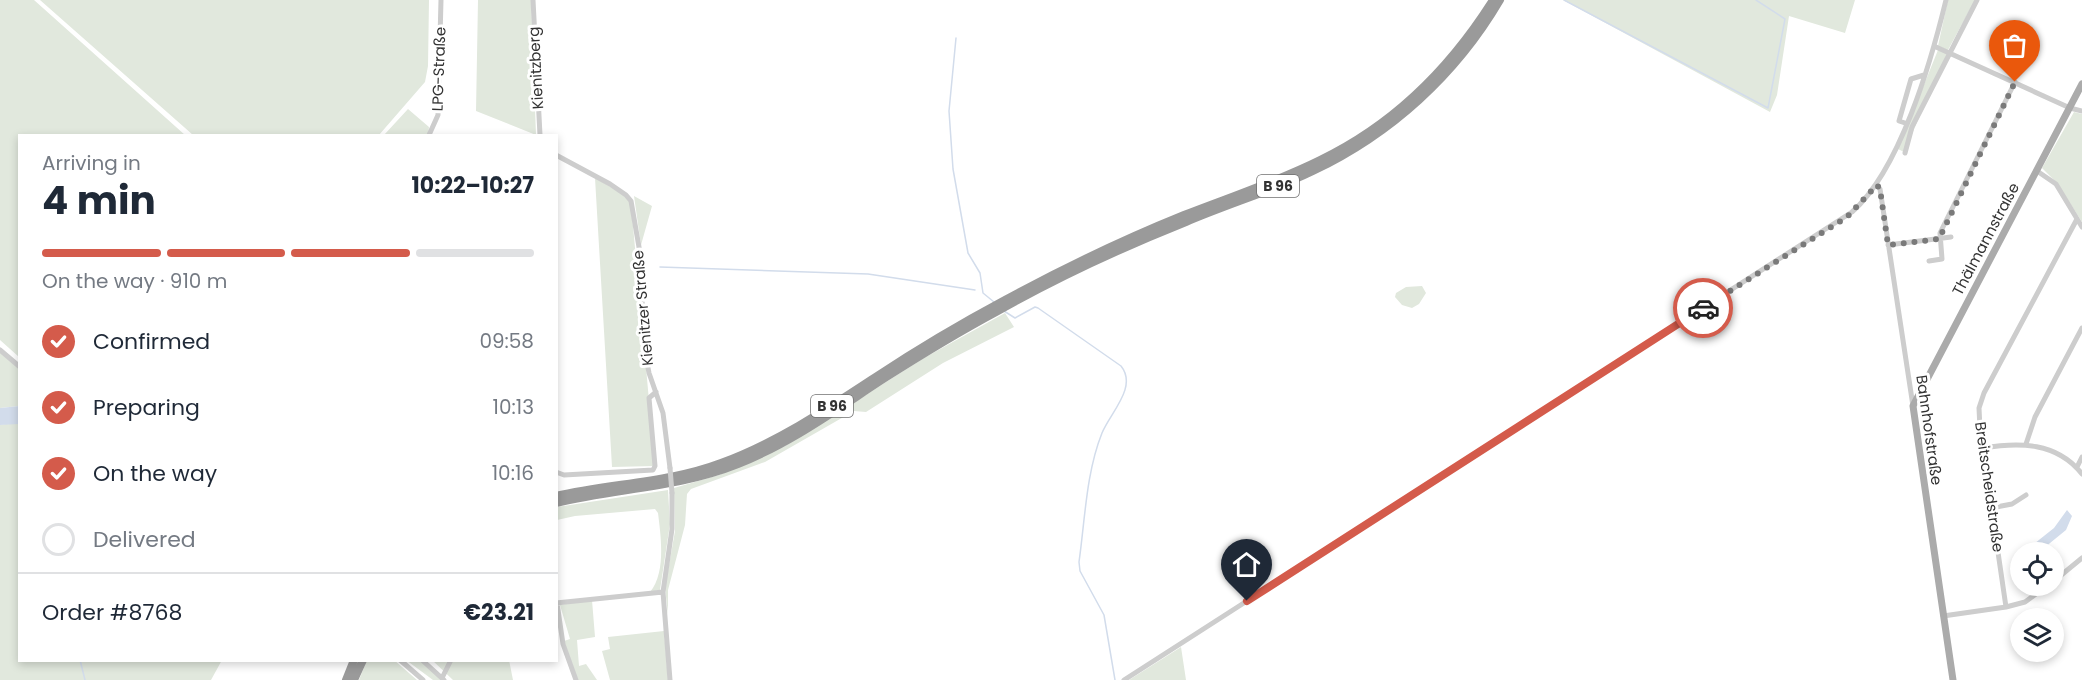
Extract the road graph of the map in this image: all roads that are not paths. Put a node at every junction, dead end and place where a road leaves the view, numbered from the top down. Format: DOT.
graph roads {
  1 [pos="441,0"];
  2 [pos="533,0"];
  3 [pos="1493,0"];
  4 [pos="1500,0"];
  5 [pos="1946,0"];
  6 [pos="1977,0"];
  7 [pos="1936,47"];
  8 [pos="1951,53"];
  9 [pos="1924,75"];
  10 [pos="2015,82"];
  11 [pos="2082,84"];
  12 [pos="2070,108"];
  13 [pos="2082,111"];
  14 [pos="1905,123"];
  15 [pos="429,134"];
  16 [pos="540,134"];
  17 [pos="1905,153"];
  18 [pos="558,156"];
  19 [pos="2037,171"];
  20 [pos="1877,185"];
  21 [pos="2077,219"];
  22 [pos="2082,227"];
  23 [pos="1951,237"];
  24 [pos="1939,239"];
  25 [pos="1888,245"];
  26 [pos="1929,261"];
  27 [pos="1005,303"];
  28 [pos="994,309"];
  29 [pos="2082,328"];
  30 [pos="0,350"];
  31 [pos="18,365"];
  32 [pos="656,392"];
  33 [pos="1913,406"];
  34 [pos="2026,444"];
  35 [pos="1983,448"];
  36 [pos="2082,457"];
  37 [pos="2077,467"];
  38 [pos="558,473"];
  39 [pos="2082,474"];
  40 [pos="2026,495"];
  41 [pos="558,496"];
  42 [pos="558,503"];
  43 [pos="1991,508"];
  44 [pos="2082,558"];
  45 [pos="2064,572"];
  46 [pos="663,592"];
  47 [pos="2033,596"];
  48 [pos="558,603"];
  49 [pos="2007,607"];
  50 [pos="558,610"];
  51 [pos="1943,616"];
  52 [pos="402,662"];
  53 [pos="424,662"];
  54 [pos="450,662"];
  55 [pos="358,663"];
  56 [pos="443,679"];
  57 [pos="346,680"];
  58 [pos="355,680"];
  59 [pos="423,680"];
  60 [pos="576,680"];
  61 [pos="670,680"];
  62 [pos="1124,680"];
  63 [pos="1953,680"];
  1 -- 15 [label="street, LPG-Straße"];
  2 -- 16 [label="street, Kienitzberg"];
  3 -- 27 [label="highway, B 96"];
  4 -- 27 [label="highway, B 96"];
  5 -- 7 [label="street"];
  6 -- 8 [label="street"];
  7 -- 8 [label="street"];
  7 -- 9 [label="street"];
  8 -- 10 [label="street"];
  8 -- 17 [label="street"];
  9 -- 14 [label="street"];
  9 -- 14 [label="street"];
  10 -- 12 [label="street"];
  10 -- 24 [label="street"];
  11 -- 12 [label="main road, Thälmannstraße"];
  12 -- 13 [label="street"];
  12 -- 19 [label="main road, Thälmannstraße"];
  14 -- 20 [label="street"];
  18 -- 32 [label="street, Kienitzer Straße"];
  19 -- 21 [label="street"];
  19 -- 33 [label="main road, Thälmannstraße"];
  20 -- 25 [label="street, Bahnhofstraße"];
  20 -- 62 [label="street"];
  21 -- 22 [label="street"];
  21 -- 35 [label="street, Breitscheidstraße"];
  23 -- 24 [label="street"];
  24 -- 25 [label="street"];
  24 -- 26 [label="street"];
  25 -- 33 [label="street, Bahnhofstraße"];
  27 -- 28 [label="highway, B 96"];
  28 -- 41 [label="highway, B 96"];
  28 -- 42 [label="highway, B 96"];
  29 -- 34 [label="street"];
  30 -- 31 [label="street"];
  32 -- 38 [label="street"];
  32 -- 46 [label="street, Kienitzer Straße, bridge"];
  33 -- 51 [label="main road, Bahnhofstraße"];
  34 -- 35 [label="street"];
  34 -- 37 [label="street"];
  35 -- 43 [label="street, Breitscheidstraße"];
  36 -- 37 [label="street"];
  37 -- 39 [label="street"];
  40 -- 43 [label="street"];
  43 -- 49 [label="street, Breitscheidstraße"];
  44 -- 45 [label="street"];
  46 -- 48 [label="street"];
  46 -- 61 [label="street, Kienitzer Straße"];
  47 -- 49 [label="street"];
  49 -- 51 [label="street"];
  50 -- 60 [label="street"];
  51 -- 63 [label="main road, Bahnhofstraße"];
  52 -- 59 [label="street"];
  53 -- 56 [label="street"];
  54 -- 56 [label="street"];
  55 -- 57 [label="highway"];
  55 -- 58 [label="highway"];
}
